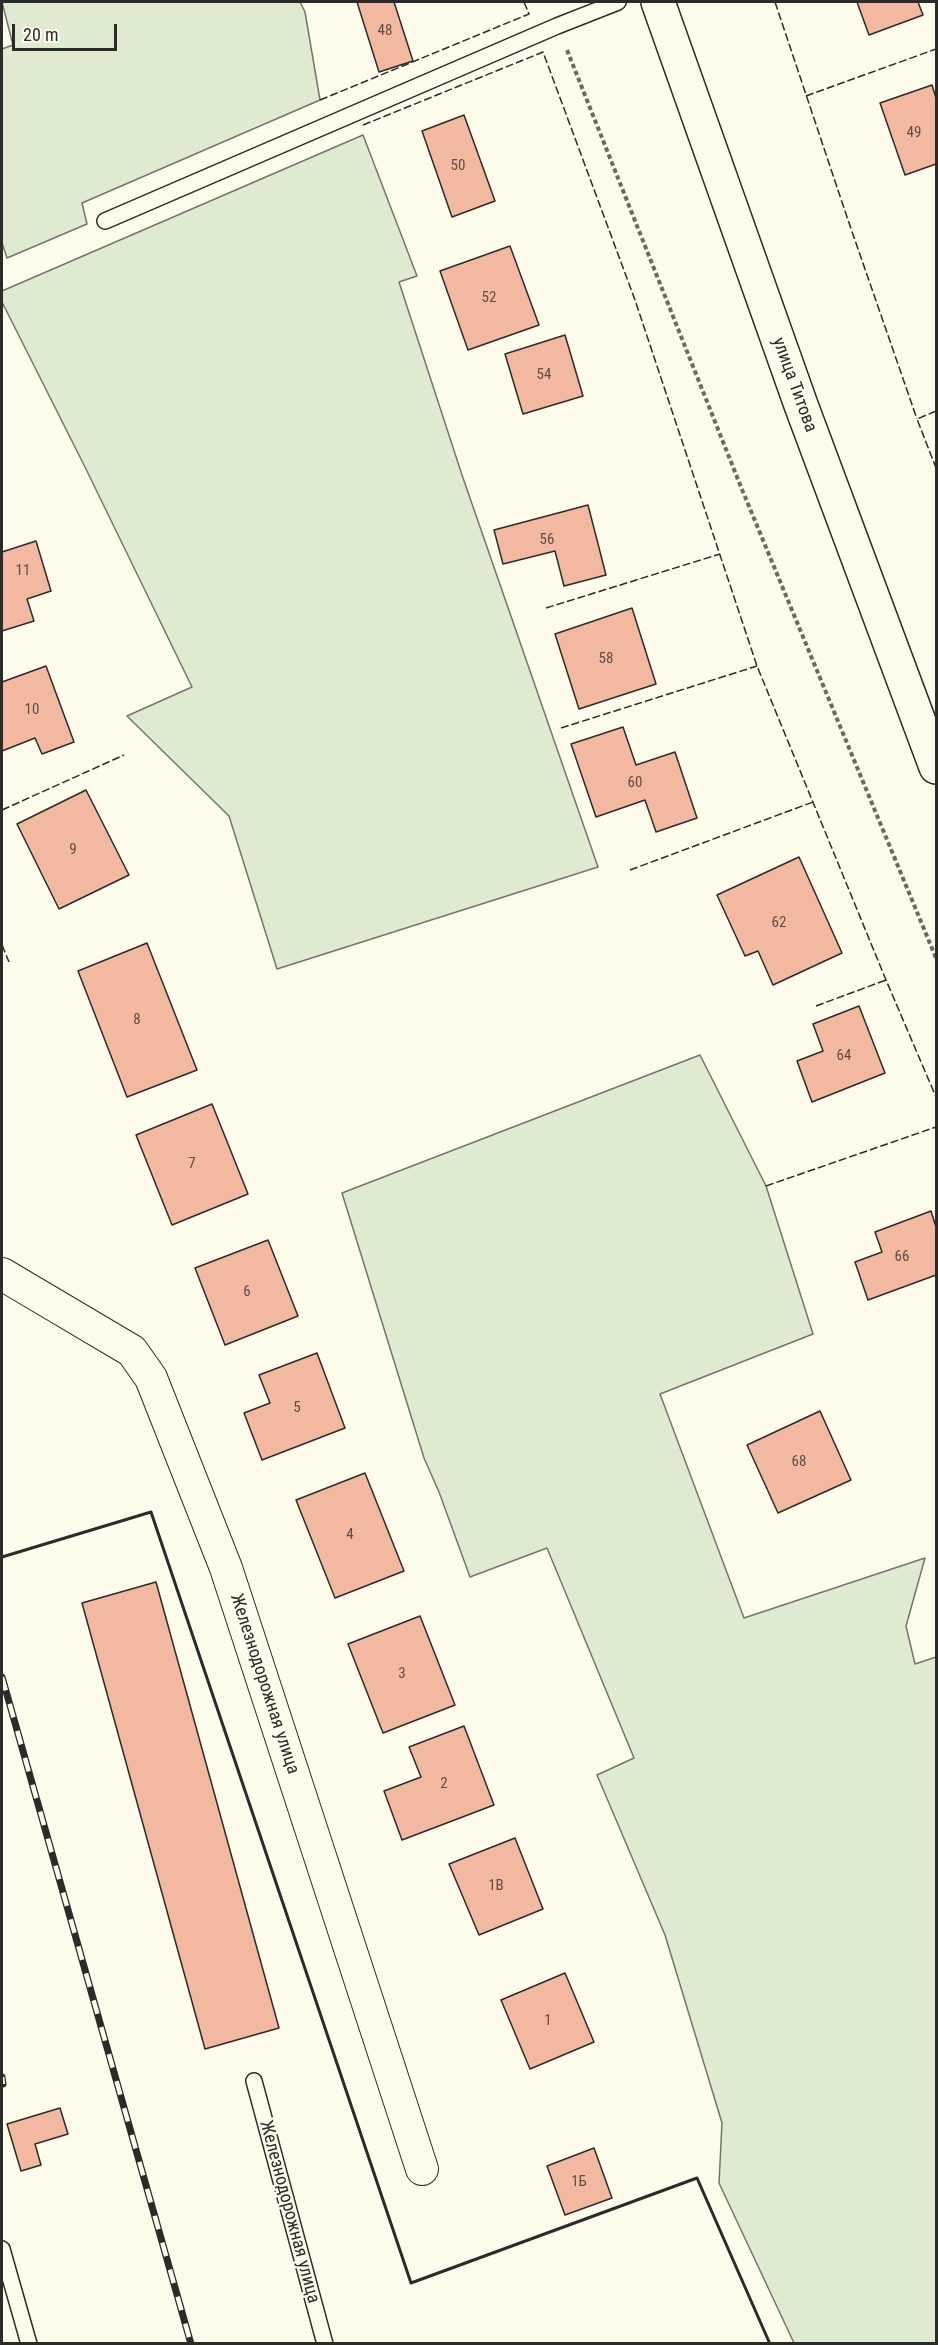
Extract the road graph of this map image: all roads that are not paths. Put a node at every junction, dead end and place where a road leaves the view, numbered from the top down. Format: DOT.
graph roads {
  1 [pos="618,2"];
  2 [pos="658,2"];
  3 [pos="105,221"];
  4 [pos="936,767"];
  5 [pos="2,1274"];
  6 [pos="254,2081"];
  7 [pos="422,2169"];
  8 [pos="2,2249"];
  9 [pos="29,2343"];
  10 [pos="325,2343"];
  1 -- 3 [label="lane"];
  2 -- 4 [label="main road, улица Титова"];
  5 -- 7 [label="street, Железнодорожная улица"];
  6 -- 10 [label="lane, Железнодорожная улица"];
  8 -- 9 [label="lane"];
}
